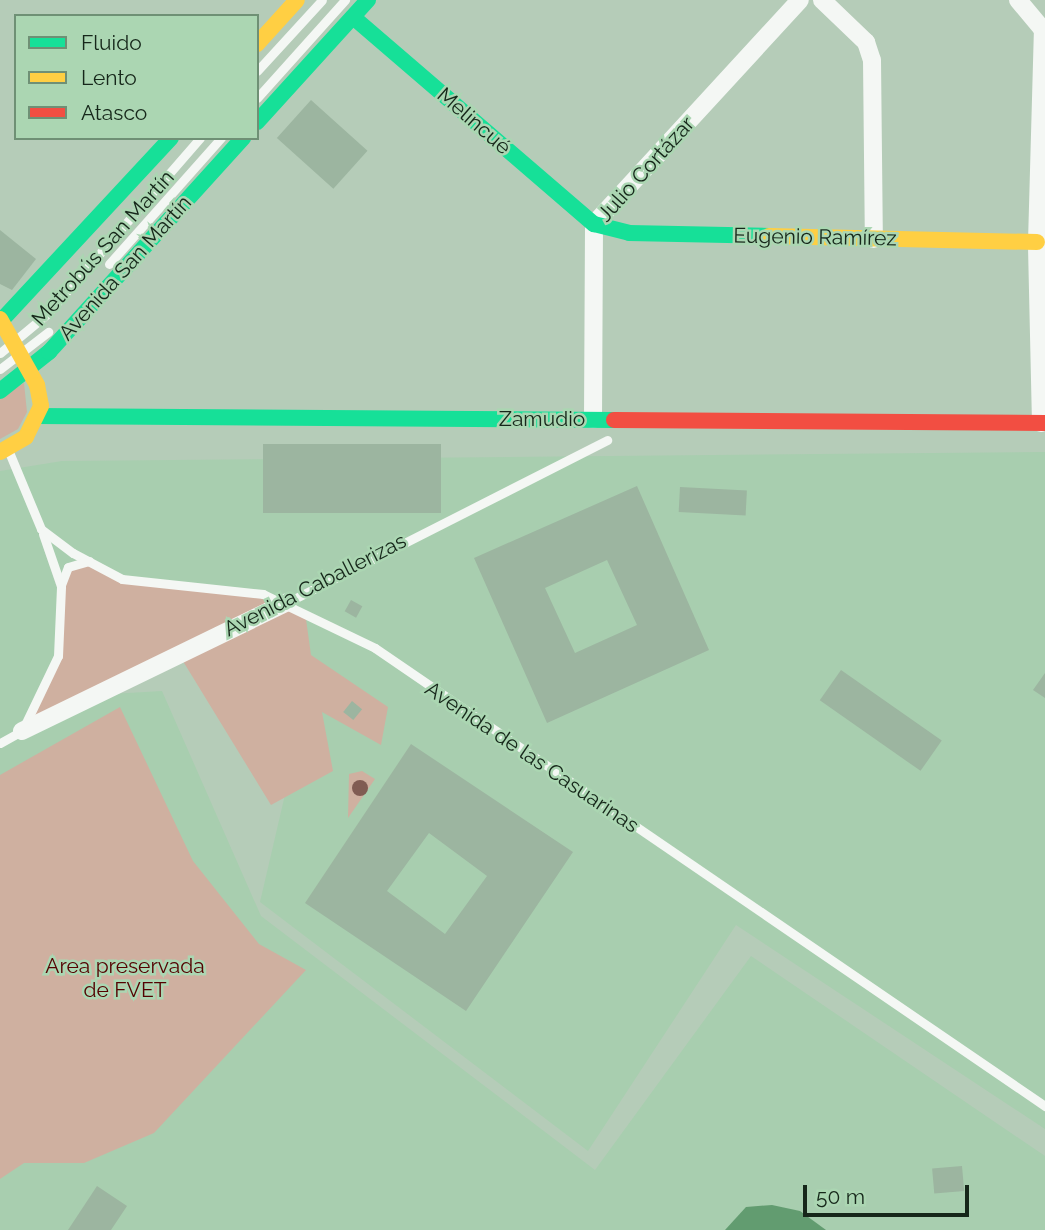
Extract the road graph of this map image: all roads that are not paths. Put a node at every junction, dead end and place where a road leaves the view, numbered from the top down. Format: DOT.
graph roads {
  1 [pos="297,0"];
  2 [pos="322,0"];
  3 [pos="345,0"];
  4 [pos="368,0"];
  5 [pos="800,0"];
  6 [pos="822,0"];
  7 [pos="1018,0"];
  8 [pos="353,17"];
  9 [pos="1044,29"];
  10 [pos="259,42"];
  11 [pos="259,69"];
  12 [pos="259,96"];
  13 [pos="259,120"];
  14 [pos="170,140"];
  15 [pos="198,140"];
  16 [pos="219,140"];
  17 [pos="241,140"];
  18 [pos="594,225"];
  19 [pos="874,239"];
  20 [pos="1037,242"];
  21 [pos="0,321"];
  22 [pos="0,353"];
  23 [pos="22,356"];
  24 [pos="0,369"];
  25 [pos="0,391"];
  26 [pos="38,415"];
  27 [pos="593,419"];
  28 [pos="1043,423"];
  29 [pos="607,440"];
  30 [pos="4,451"];
  31 [pos="41,529"];
  32 [pos="91,561"];
  33 [pos="61,586"];
  34 [pos="288,602"];
  35 [pos="22,732"];
  36 [pos="0,743"];
  37 [pos="1045,1106"];
  1 -- 10 [label="street"];
  2 -- 11 [label="lane"];
  3 -- 12 [label="lane"];
  4 -- 8 [label="street"];
  5 -- 18 [label="street, Julio Cortázar"];
  6 -- 19 [label="street"];
  7 -- 9 [label="street"];
  8 -- 13 [label="street"];
  8 -- 18 [label="street, Melincué"];
  9 -- 20 [label="street"];
  14 -- 21 [label="street"];
  15 -- 23 [label="lane, Metrobús San Martín"];
  16 -- 23 [label="lane, Metrobús San Martín"];
  17 -- 23 [label="street, Avenida San Martín"];
  18 -- 19 [label="street, Eugenio Ramírez"];
  18 -- 27 [label="street, Julio Cortázar"];
  19 -- 20 [label="street, Eugenio Ramírez"];
  20 -- 28 [label="street"];
  21 -- 23 [label="street"];
  22 -- 23 [label="lane, Metrobús San Martín"];
  23 -- 24 [label="lane, Metrobús San Martín"];
  23 -- 25 [label="street, Avenida San Martín"];
  23 -- 26 [label="street"];
  26 -- 27 [label="street, Zamudio"];
  26 -- 30 [label="street"];
  27 -- 28 [label="street, Zamudio"];
  29 -- 34 [label="lane, Avenida Caballerizas"];
  30 -- 31 [label="lane"];
  31 -- 32 [label="lane, Avenida de las Casuarinas"];
  31 -- 33 [label="lane"];
  32 -- 33 [label="lane"];
  32 -- 34 [label="lane, Avenida de las Casuarinas"];
  33 -- 35 [label="lane"];
  34 -- 35 [label="street, Avenida Caballerizas"];
  34 -- 37 [label="lane, Avenida de las Casuarinas"];
  35 -- 36 [label="lane"];
}
